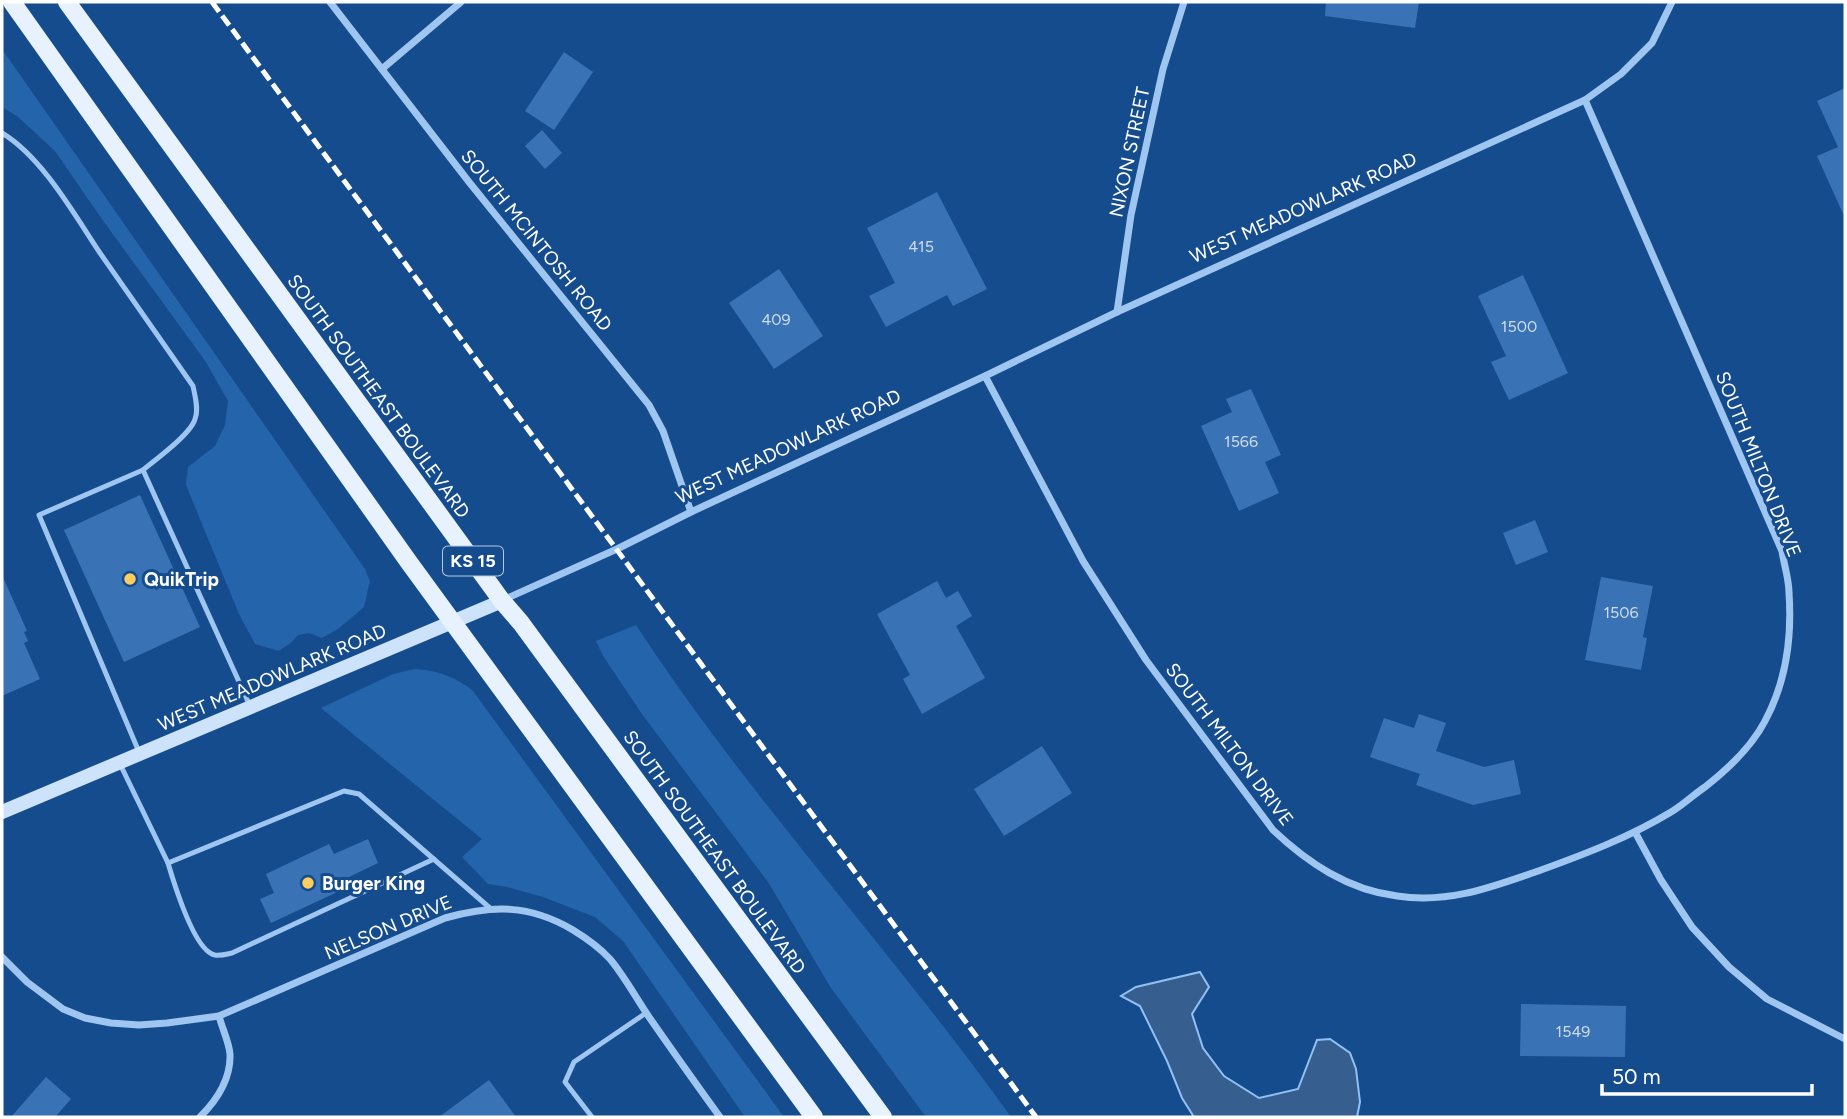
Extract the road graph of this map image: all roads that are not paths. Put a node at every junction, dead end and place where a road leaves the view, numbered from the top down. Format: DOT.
graph roads {
  1 [pos="12,2"];
  2 [pos="67,2"];
  3 [pos="330,2"];
  4 [pos="461,2"];
  5 [pos="1184,2"];
  6 [pos="1672,2"];
  7 [pos="382,69"];
  8 [pos="1585,100"];
  9 [pos="2,133"];
  10 [pos="1117,312"];
  11 [pos="985,376"];
  12 [pos="143,470"];
  13 [pos="691,512"];
  14 [pos="502,601"];
  15 [pos="452,622"];
  16 [pos="250,706"];
  17 [pos="140,754"];
  18 [pos="119,762"];
  19 [pos="2,812"];
  20 [pos="1635,832"];
  21 [pos="434,859"];
  22 [pos="168,863"];
  23 [pos="491,909"];
  24 [pos="2,957"];
  25 [pos="646,1013"];
  26 [pos="219,1016"];
  27 [pos="1845,1039"];
  28 [pos="200,1117"];
  29 [pos="592,1117"];
  30 [pos="720,1117"];
  31 [pos="814,1117"];
  32 [pos="883,1117"];
  1 -- 15 [label="main road, KS 15"];
  2 -- 14 [label="main road, SOUTH SOUTHEAST BOULEVARD / KS 15"];
  3 -- 7 [label="street, SOUTH MCINTOSH ROAD"];
  4 -- 7 [label="street"];
  5 -- 10 [label="street, NIXON STREET"];
  6 -- 8 [label="street, WEST MEADOWLARK ROAD"];
  7 -- 13 [label="street, SOUTH MCINTOSH ROAD"];
  8 -- 10 [label="street, WEST MEADOWLARK ROAD"];
  8 -- 20 [label="street, SOUTH MILTON DRIVE"];
  9 -- 12 [label="lane"];
  10 -- 11 [label="street, WEST MEADOWLARK ROAD"];
  11 -- 13 [label="street, WEST MEADOWLARK ROAD"];
  11 -- 20 [label="street, SOUTH MILTON DRIVE"];
  12 -- 16 [label="lane"];
  12 -- 17 [label="lane"];
  13 -- 14 [label="street, WEST MEADOWLARK ROAD"];
  14 -- 15 [label="main road, WEST MEADOWLARK ROAD"];
  14 -- 32 [label="main road, SOUTH SOUTHEAST BOULEVARD / KS 15"];
  15 -- 16 [label="main road, WEST MEADOWLARK ROAD"];
  15 -- 31 [label="main road, KS 15"];
  16 -- 17 [label="main road, WEST MEADOWLARK ROAD"];
  17 -- 18 [label="main road, WEST MEADOWLARK ROAD"];
  18 -- 19 [label="main road, WEST MEADOWLARK ROAD"];
  18 -- 22 [label="lane"];
  20 -- 27 [label="street"];
  21 -- 22 [label="lane"];
  21 -- 22 [label="lane"];
  21 -- 23 [label="lane"];
  23 -- 25 [label="street, NELSON DRIVE"];
  23 -- 26 [label="street, NELSON DRIVE"];
  24 -- 26 [label="street, NELSON DRIVE"];
  25 -- 29 [label="lane"];
  25 -- 30 [label="street, NELSON DRIVE"];
  26 -- 28 [label="street"];
}
